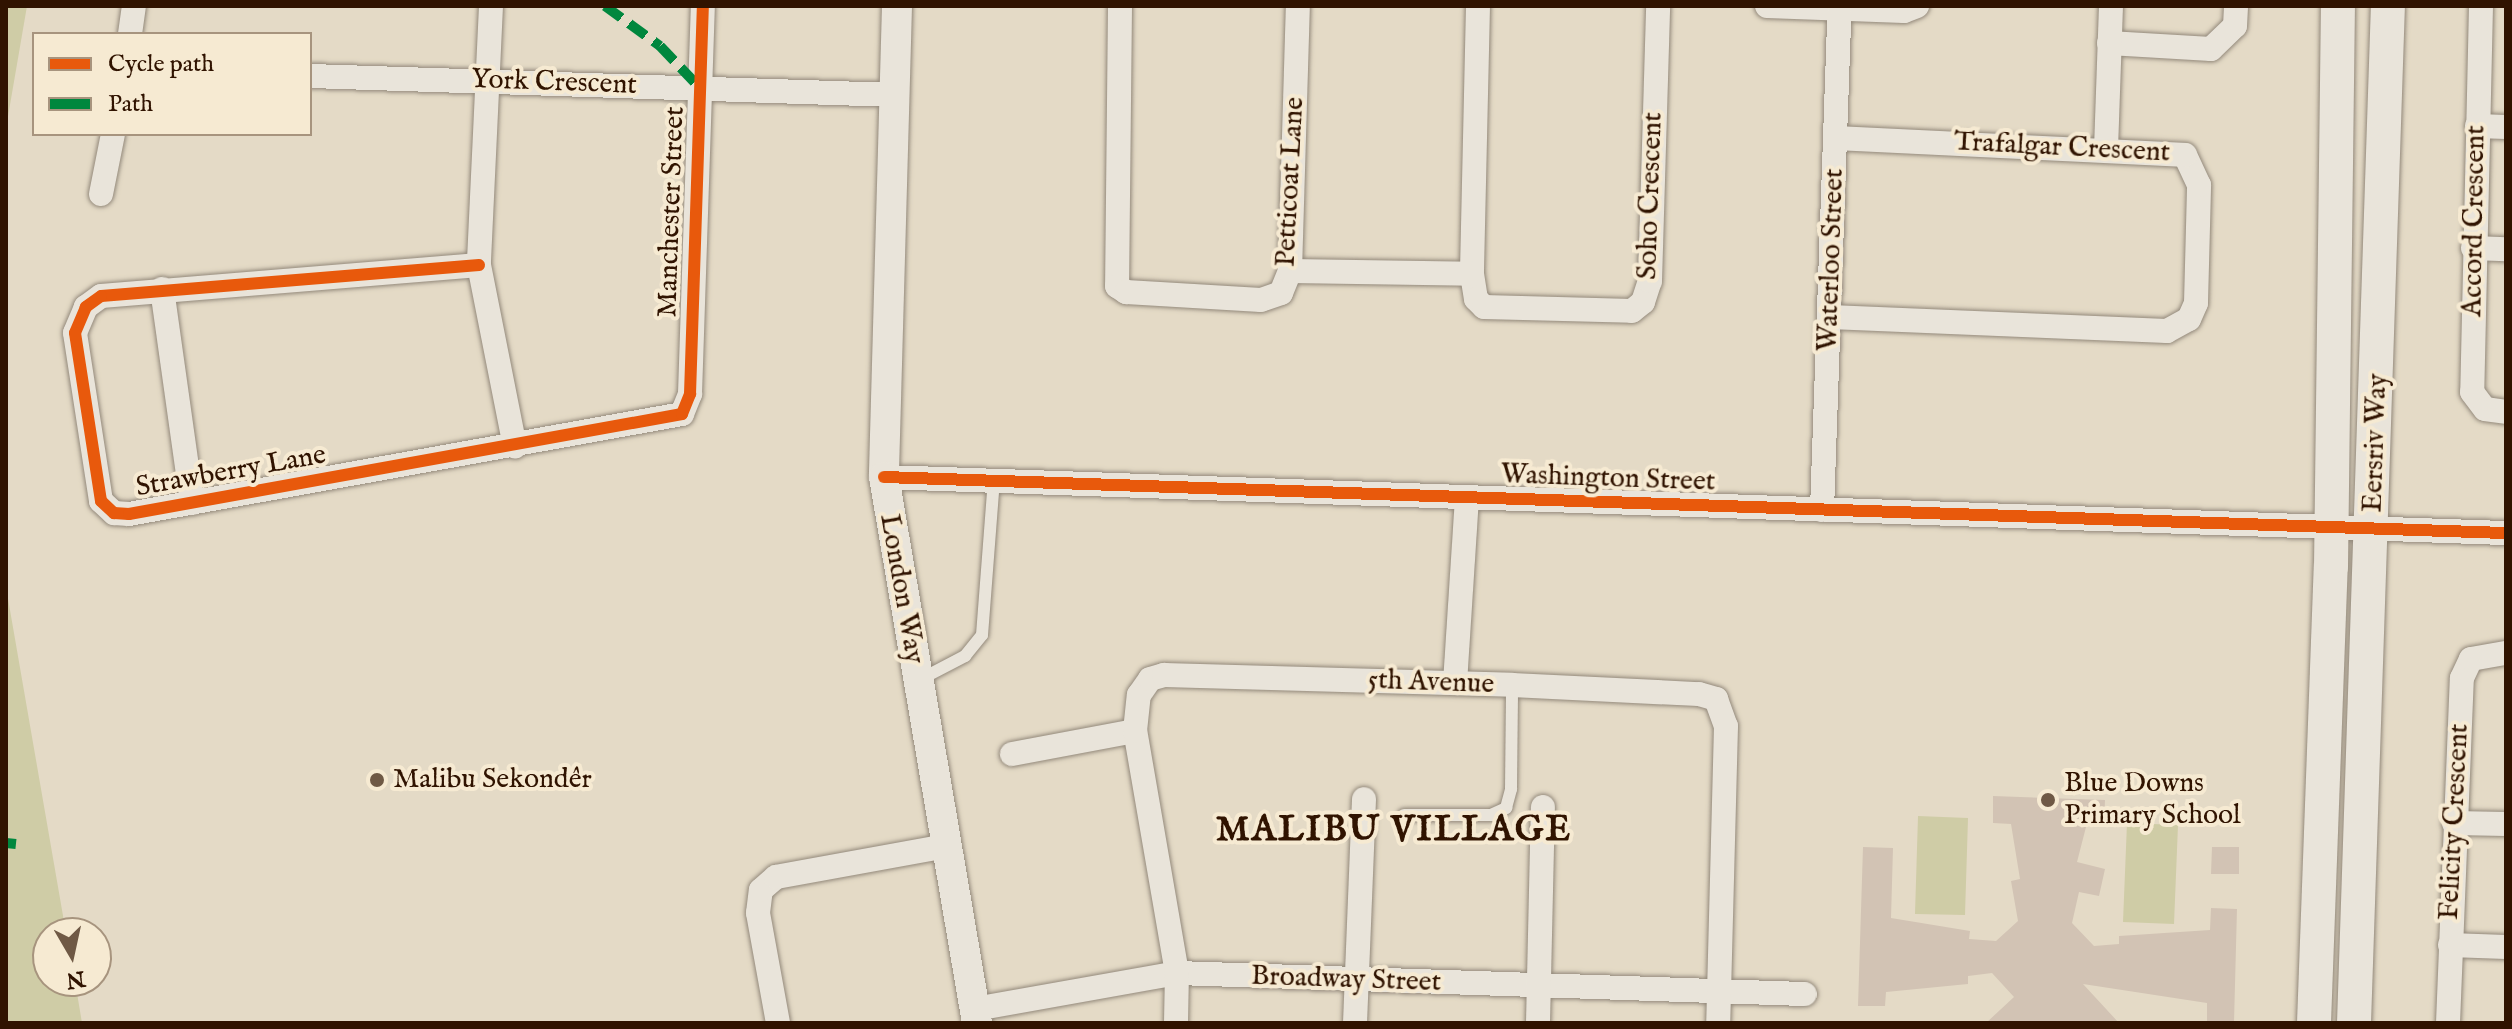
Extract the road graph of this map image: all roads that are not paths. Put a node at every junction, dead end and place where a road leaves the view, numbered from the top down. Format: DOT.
graph roads {
  1 [pos="134,6"];
  2 [pos="491,6"];
  3 [pos="703,6"];
  4 [pos="897,6"];
  5 [pos="1120,6"];
  6 [pos="1298,6"];
  7 [pos="1478,6"];
  8 [pos="1658,6"];
  9 [pos="1767,6"];
  10 [pos="1917,6"];
  11 [pos="2111,6"];
  12 [pos="2236,6"];
  13 [pos="2338,6"];
  14 [pos="2388,6"];
  15 [pos="2481,6"];
  16 [pos="1839,11"];
  17 [pos="130,32"];
  18 [pos="2109,43"];
  19 [pos="312,76"];
  20 [pos="487,80"];
  21 [pos="700,88"];
  22 [pos="894,95"];
  23 [pos="2477,126"];
  24 [pos="2506,127"];
  25 [pos="113,136"];
  26 [pos="1837,138"];
  27 [pos="2106,149"];
  28 [pos="101,194"];
  29 [pos="2473,248"];
  30 [pos="2506,249"];
  31 [pos="479,265"];
  32 [pos="1290,271"];
  33 [pos="1472,274"];
  34 [pos="162,289"];
  35 [pos="1830,317"];
  36 [pos="2506,412"];
  37 [pos="678,417"];
  38 [pos="515,446"];
  39 [pos="884,477"];
  40 [pos="994,479"];
  41 [pos="1467,498"];
  42 [pos="192,503"];
  43 [pos="1822,510"];
  44 [pos="2331,527"];
  45 [pos="2372,529"];
  46 [pos="2506,533"];
  47 [pos="2506,653"];
  48 [pos="917,681"];
  49 [pos="1455,683"];
  50 [pos="1512,685"];
  51 [pos="1135,731"];
  52 [pos="1012,754"];
  53 [pos="1364,799"];
  54 [pos="1543,807"];
  55 [pos="1404,815"];
  56 [pos="2454,823"];
  57 [pos="2506,824"];
  58 [pos="946,846"];
  59 [pos="2450,945"];
  60 [pos="2506,947"];
  61 [pos="1177,973"];
  62 [pos="1357,982"];
  63 [pos="1539,986"];
  64 [pos="1719,993"];
  65 [pos="1805,994"];
  66 [pos="976,1016"];
  67 [pos="778,1023"];
  68 [pos="1176,1023"];
  69 [pos="1355,1023"];
  70 [pos="1538,1023"];
  71 [pos="1718,1023"];
  72 [pos="2314,1023"];
  73 [pos="2354,1023"];
  74 [pos="2448,1023"];
  1 -- 17 [label="street"];
  2 -- 20 [label="street"];
  3 -- 21 [label="street, Manchester Street"];
  4 -- 22 [label="street, London Way"];
  5 -- 32 [label="street, Petticoat Lane"];
  6 -- 32 [label="street, Petticoat Lane"];
  7 -- 33 [label="street, Soho Crescent"];
  8 -- 33 [label="street, Soho Crescent"];
  9 -- 16 [label="street"];
  10 -- 16 [label="street"];
  11 -- 18 [label="street"];
  12 -- 18 [label="street"];
  13 -- 44 [label="main road, Eersriv Way"];
  14 -- 45 [label="main road, Eersriv Way"];
  15 -- 23 [label="street, Accord Crescent"];
  16 -- 26 [label="street, Waterloo Street"];
  18 -- 27 [label="street"];
  19 -- 20 [label="street, York Crescent"];
  20 -- 21 [label="street, York Crescent"];
  20 -- 31 [label="street"];
  21 -- 22 [label="street, York Crescent"];
  21 -- 37 [label="street, Manchester Street"];
  22 -- 39 [label="street, London Way"];
  23 -- 24 [label="street"];
  23 -- 29 [label="street, Accord Crescent"];
  25 -- 28 [label="street"];
  26 -- 27 [label="street, Trafalgar Crescent"];
  26 -- 35 [label="street, Waterloo Street"];
  27 -- 35 [label="street, Trafalgar Crescent"];
  29 -- 30 [label="street"];
  29 -- 36 [label="street, Accord Crescent"];
  31 -- 34 [label="street, Strawberry Lane"];
  31 -- 38 [label="street"];
  32 -- 33 [label="street"];
  34 -- 42 [label="street"];
  34 -- 42 [label="street, Strawberry Lane"];
  35 -- 43 [label="street, Waterloo Street"];
  37 -- 38 [label="street, Strawberry Lane"];
  38 -- 42 [label="street, Strawberry Lane"];
  39 -- 40 [label="street, Washington Street"];
  39 -- 48 [label="street, London Way"];
  40 -- 41 [label="street, Washington Street"];
  40 -- 48 [label="lane"];
  41 -- 43 [label="street, Washington Street"];
  41 -- 49 [label="street"];
  43 -- 44 [label="street, Washington Street"];
  44 -- 45 [label="street, Washington Street"];
  44 -- 72 [label="main road, Eersriv Way"];
  45 -- 46 [label="street, Washington Street"];
  45 -- 73 [label="main road, Eersriv Way"];
  47 -- 56 [label="street, Felicity Crescent"];
  48 -- 58 [label="street, London Way"];
  49 -- 50 [label="street, 5th Avenue"];
  49 -- 51 [label="street, 5th Avenue"];
  50 -- 55 [label="lane"];
  50 -- 64 [label="street, 5th Avenue"];
  51 -- 52 [label="street"];
  51 -- 61 [label="street, 5th Avenue"];
  53 -- 62 [label="street"];
  54 -- 63 [label="street"];
  56 -- 57 [label="street"];
  56 -- 59 [label="street, Felicity Crescent"];
  58 -- 66 [label="street, London Way"];
  58 -- 67 [label="street"];
  59 -- 60 [label="street"];
  59 -- 74 [label="street, Felicity Crescent"];
  61 -- 62 [label="street, Broadway Street"];
  61 -- 66 [label="street, Broadway Street"];
  61 -- 68 [label="street, 5th Avenue"];
  62 -- 63 [label="street, Broadway Street"];
  62 -- 69 [label="street"];
  63 -- 64 [label="street, Broadway Street"];
  63 -- 70 [label="street"];
  64 -- 65 [label="street, Broadway Street"];
  64 -- 71 [label="street"];
}
